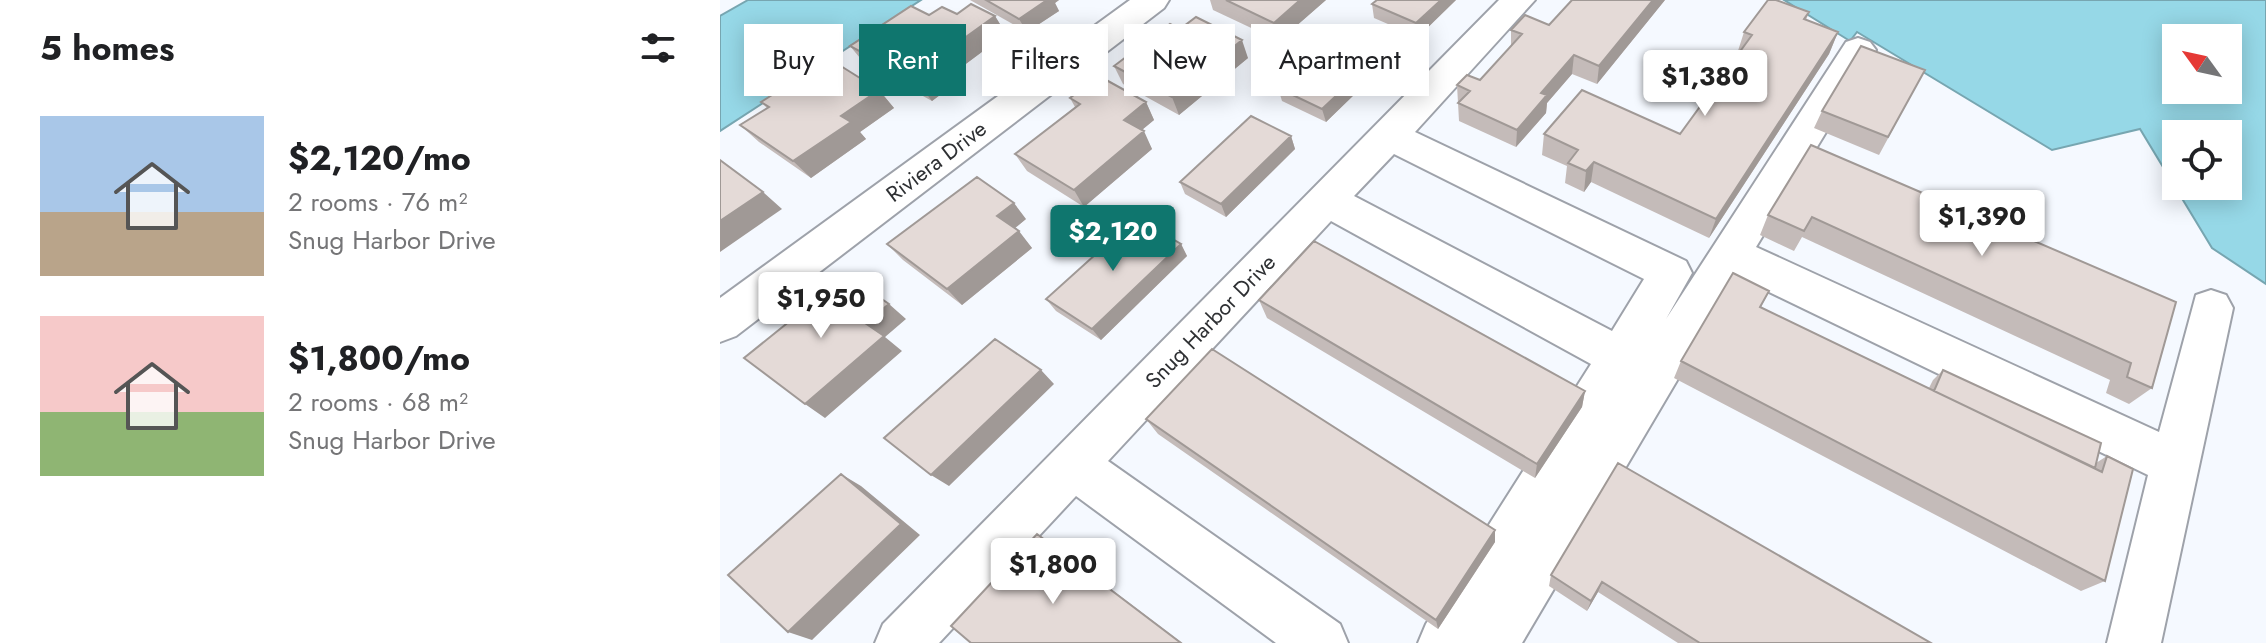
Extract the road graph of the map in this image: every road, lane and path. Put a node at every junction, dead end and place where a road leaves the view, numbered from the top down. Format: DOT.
graph roads {
  1 [pos="1152,0"];
  2 [pos="1518,0"];
  3 [pos="1858,50"];
  4 [pos="1388,135"];
  5 [pos="1326,200"];
  6 [pos="1730,254"];
  7 [pos="2211,308"];
  8 [pos="720,323"];
  9 [pos="1618,356"];
  10 [pos="2175,464"];
  11 [pos="1073,465"];
  12 [pos="1509,636"];
  13 [pos="902,643"];
  14 [pos="1321,643"];
  15 [pos="1445,643"];
  16 [pos="2134,643"];
  1 -- 8 [label="street, Riviera Drive"];
  2 -- 4 [label="street, Snug Harbor Drive"];
  3 -- 6 [label="street"];
  4 -- 5 [label="street, Snug Harbor Drive"];
  4 -- 9 [label="street"];
  5 -- 9 [label="street"];
  5 -- 11 [label="street, Snug Harbor Drive"];
  6 -- 10 [label="street"];
  6 -- 12 [label="street"];
  7 -- 10 [label="street"];
  9 -- 15 [label="street"];
  10 -- 16 [label="street"];
  11 -- 13 [label="street, Snug Harbor Drive"];
  11 -- 14 [label="street"];
}
